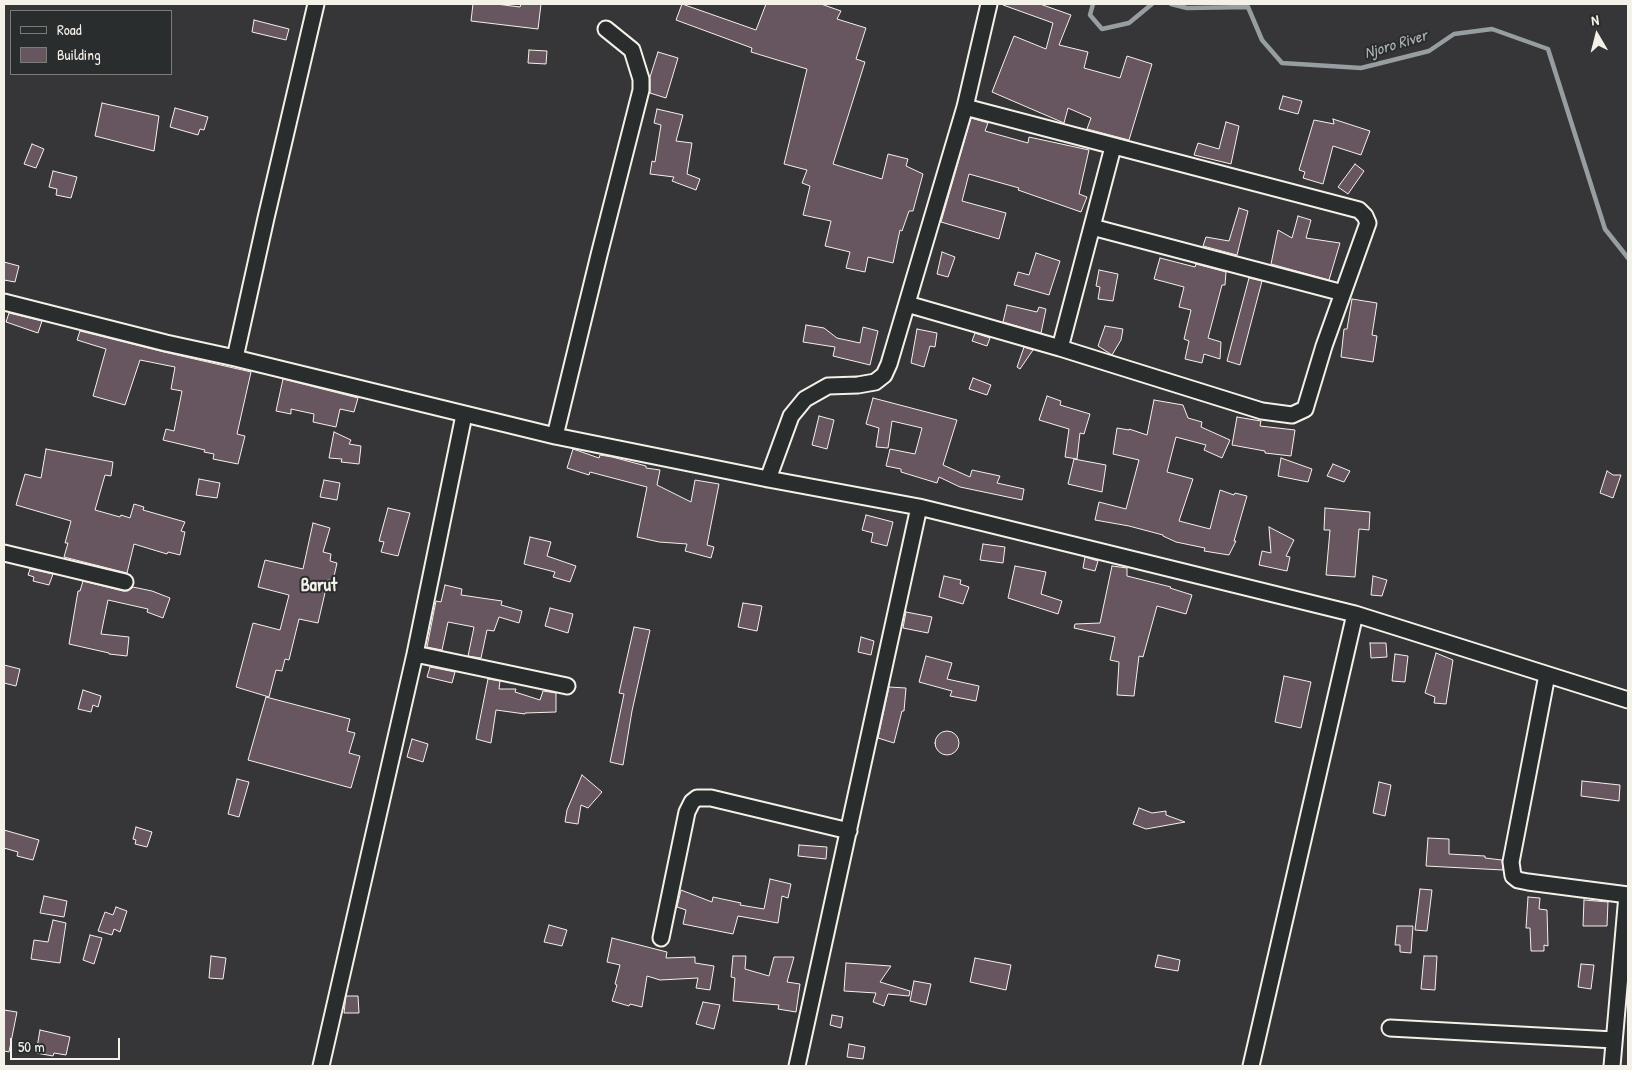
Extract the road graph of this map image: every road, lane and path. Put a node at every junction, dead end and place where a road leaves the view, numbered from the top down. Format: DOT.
graph roads {
  1 [pos="316,4"];
  2 [pos="988,4"];
  3 [pos="606,29"];
  4 [pos="965,107"];
  5 [pos="1113,146"];
  6 [pos="1092,227"];
  7 [pos="1343,293"];
  8 [pos="4,302"];
  9 [pos="907,304"];
  10 [pos="1060,348"];
  11 [pos="235,358"];
  12 [pos="464,415"];
  13 [pos="555,436"];
  14 [pos="768,479"];
  15 [pos="919,506"];
  16 [pos="4,552"];
  17 [pos="126,582"];
  18 [pos="1355,614"];
  19 [pos="415,654"];
  20 [pos="1547,675"];
  21 [pos="567,686"];
  22 [pos="1628,700"];
  23 [pos="849,831"];
  24 [pos="1627,895"];
  25 [pos="661,938"];
  26 [pos="1390,1028"];
  27 [pos="1614,1040"];
  28 [pos="321,1066"];
  29 [pos="798,1066"];
  30 [pos="1251,1066"];
  31 [pos="1612,1066"];
  1 -- 11 [label="street"];
  2 -- 4 [label="street"];
  3 -- 13 [label="street"];
  4 -- 5 [label="street"];
  4 -- 9 [label="street"];
  5 -- 6 [label="street"];
  5 -- 7 [label="street"];
  6 -- 7 [label="street"];
  6 -- 10 [label="street"];
  7 -- 10 [label="street"];
  8 -- 11 [label="street"];
  9 -- 10 [label="street"];
  9 -- 14 [label="street"];
  11 -- 12 [label="street"];
  12 -- 13 [label="street"];
  12 -- 19 [label="street"];
  13 -- 14 [label="street"];
  14 -- 15 [label="street"];
  15 -- 18 [label="street"];
  15 -- 23 [label="street"];
  16 -- 17 [label="street"];
  18 -- 20 [label="street"];
  18 -- 30 [label="street"];
  19 -- 21 [label="street"];
  19 -- 28 [label="street"];
  20 -- 22 [label="street"];
  20 -- 24 [label="street"];
  23 -- 25 [label="street"];
  23 -- 29 [label="street"];
  24 -- 27 [label="street"];
  26 -- 27 [label="street"];
  27 -- 31 [label="street"];
}
